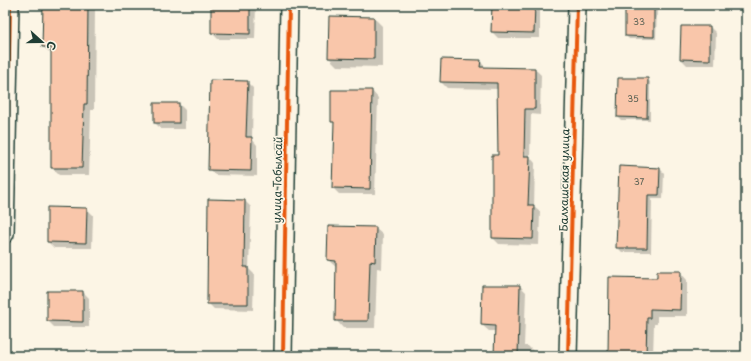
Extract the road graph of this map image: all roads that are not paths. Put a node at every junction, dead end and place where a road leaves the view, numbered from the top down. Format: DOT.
graph roads {
  1 [pos="10,5"];
  2 [pos="288,5"];
  3 [pos="577,5"];
  4 [pos="5,234"];
  5 [pos="283,356"];
  6 [pos="568,356"];
  1 -- 4 [label="street"];
  2 -- 5 [label="street, улица Тобылсай"];
  3 -- 6 [label="street, Балхашская улица"];
}
